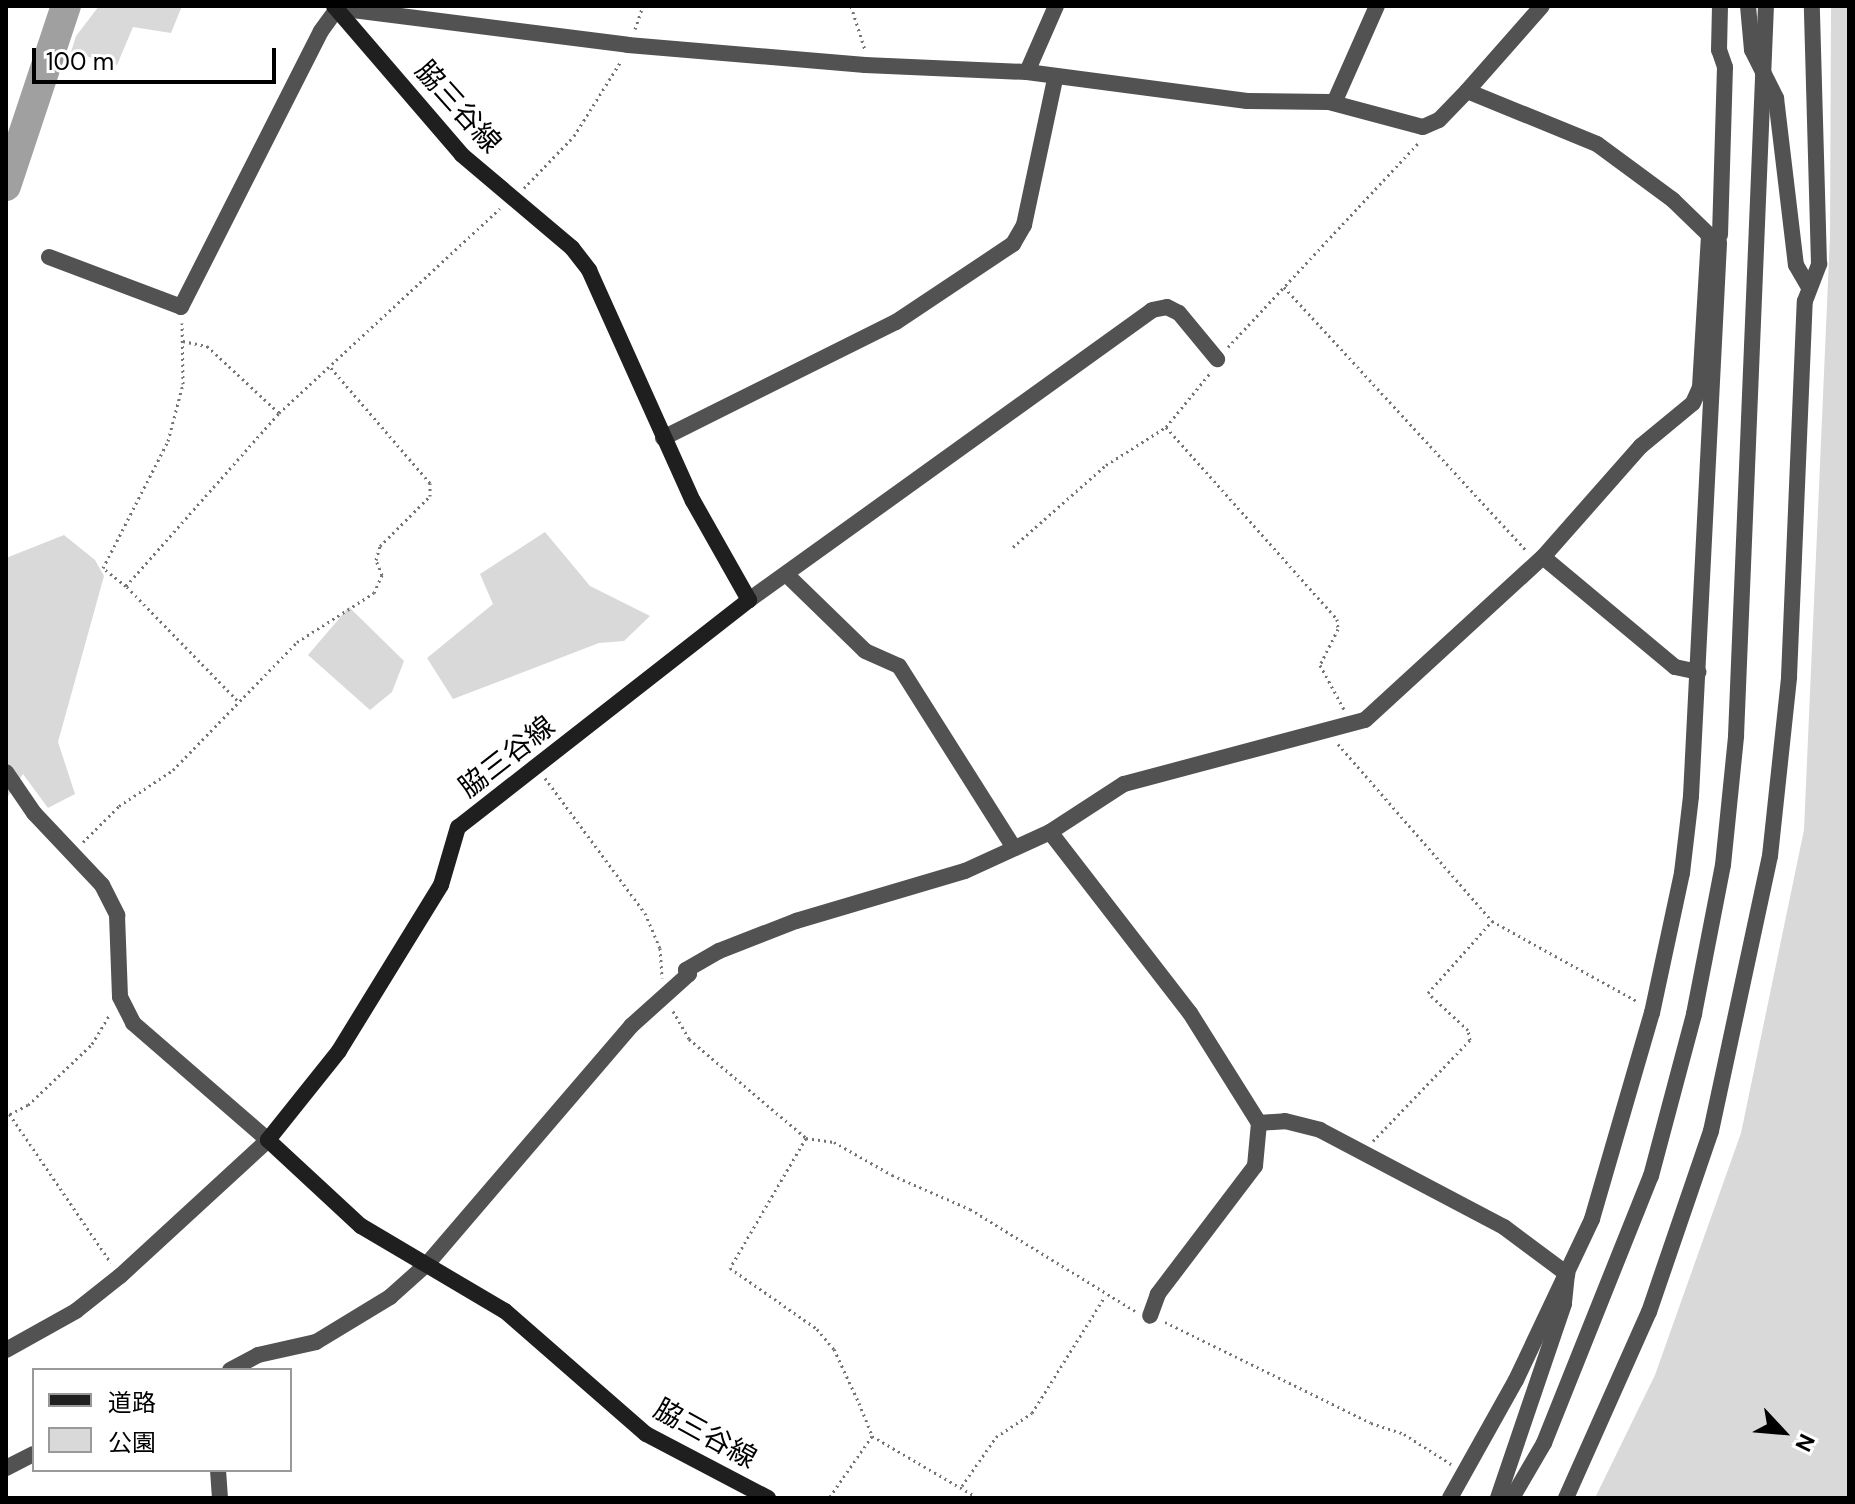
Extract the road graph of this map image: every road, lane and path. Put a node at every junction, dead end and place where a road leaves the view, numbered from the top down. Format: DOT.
graph roads {
  1 [pos="643,6"];
  2 [pos="851,6"];
  3 [pos="1056,6"];
  4 [pos="1377,6"];
  5 [pos="1542,6"];
  6 [pos="1720,6"];
  7 [pos="1748,6"];
  8 [pos="1766,6"];
  9 [pos="1812,6"];
  10 [pos="337,7"];
  11 [pos="628,45"];
  12 [pos="869,65"];
  13 [pos="1027,72"];
  14 [pos="1764,75"];
  15 [pos="1055,79"];
  16 [pos="1467,91"];
  17 [pos="1334,103"];
  18 [pos="510,200"];
  19 [pos="1714,235"];
  20 [pos="49,257"];
  21 [pos="1808,286"];
  22 [pos="1284,287"];
  23 [pos="181,307"];
  24 [pos="183,341"];
  25 [pos="1217,359"];
  26 [pos="330,367"];
  27 [pos="279,413"];
  28 [pos="1166,427"];
  29 [pos="663,438"];
  30 [pos="1540,559"];
  31 [pos="788,576"];
  32 [pos="126,586"];
  33 [pos="749,600"];
  34 [pos="1698,672"];
  35 [pos="237,700"];
  36 [pos="1351,725"];
  37 [pos="1328,732"];
  38 [pos="536,765"];
  39 [pos="6,772"];
  40 [pos="1050,832"];
  41 [pos="1014,848"];
  42 [pos="71,853"];
  43 [pos="1492,921"];
  44 [pos="663,995"];
  45 [pos="120,997"];
  46 [pos="1652,1013"];
  47 [pos="6,1109"];
  48 [pos="9,1114"];
  49 [pos="1259,1123"];
  50 [pos="806,1138"];
  51 [pos="268,1140"];
  52 [pos="1362,1153"];
  53 [pos="428,1263"];
  54 [pos="1567,1274"];
  55 [pos="120,1276"];
  56 [pos="1105,1296"];
  57 [pos="1150,1316"];
  58 [pos="6,1350"];
  59 [pos="234,1368"];
  60 [pos="872,1436"];
  61 [pos="32,1455"];
  62 [pos="6,1468"];
  63 [pos="218,1472"];
  64 [pos="1464,1473"];
  65 [pos="962,1486"];
  66 [pos="220,1498"];
  67 [pos="768,1498"];
  68 [pos="829,1498"];
  69 [pos="978,1498"];
  70 [pos="1450,1498"];
  71 [pos="1498,1498"];
  72 [pos="1512,1498"];
  73 [pos="1566,1498"];
  1 -- 11 [label="path"];
  2 -- 12 [label="path"];
  3 -- 13 [label="street"];
  4 -- 17 [label="street"];
  5 -- 16 [label="street"];
  6 -- 19 [label="street"];
  7 -- 14 [label="street"];
  8 -- 14 [label="street"];
  9 -- 21 [label="street"];
  10 -- 11 [label="street"];
  10 -- 18 [label="main road, 脇三谷線"];
  10 -- 23 [label="street"];
  11 -- 12 [label="street"];
  11 -- 18 [label="path"];
  12 -- 13 [label="street"];
  13 -- 15 [label="street"];
  14 -- 21 [label="street"];
  14 -- 72 [label="street"];
  15 -- 17 [label="street"];
  15 -- 29 [label="street"];
  16 -- 17 [label="street"];
  16 -- 19 [label="street"];
  18 -- 26 [label="path"];
  18 -- 29 [label="main road, 脇三谷線"];
  19 -- 30 [label="street"];
  19 -- 34 [label="street"];
  20 -- 23 [label="street"];
  21 -- 73 [label="street"];
  22 -- 30 [label="path"];
  23 -- 24 [label="path"];
  24 -- 27 [label="path"];
  24 -- 32 [label="path"];
  25 -- 31 [label="street"];
  26 -- 27 [label="path"];
  26 -- 35 [label="path"];
  27 -- 32 [label="path"];
  28 -- 36 [label="path"];
  29 -- 33 [label="main road, 脇三谷線"];
  30 -- 34 [label="street"];
  30 -- 36 [label="street"];
  31 -- 33 [label="street"];
  31 -- 41 [label="street"];
  32 -- 35 [label="path"];
  33 -- 38 [label="main road, 脇三谷線"];
  34 -- 46 [label="street"];
  35 -- 42 [label="path"];
  36 -- 37 [label="street"];
  37 -- 40 [label="street"];
  37 -- 43 [label="path"];
  38 -- 44 [label="path"];
  38 -- 51 [label="main road, 脇三谷線"];
  39 -- 42 [label="street"];
  40 -- 41 [label="street"];
  40 -- 49 [label="street"];
  41 -- 44 [label="street"];
  42 -- 45 [label="street"];
  43 -- 46 [label="path"];
  43 -- 52 [label="path"];
  44 -- 50 [label="path"];
  44 -- 53 [label="street"];
  45 -- 48 [label="path"];
  45 -- 51 [label="street"];
  46 -- 54 [label="street"];
  47 -- 48 [label="path"];
  48 -- 55 [label="path"];
  49 -- 52 [label="street"];
  49 -- 57 [label="street"];
  50 -- 56 [label="path"];
  50 -- 60 [label="path"];
  51 -- 53 [label="main road, 脇三谷線"];
  51 -- 55 [label="street"];
  52 -- 54 [label="street"];
  53 -- 59 [label="street"];
  53 -- 67 [label="main road, 脇三谷線"];
  54 -- 64 [label="street"];
  54 -- 71 [label="street"];
  55 -- 58 [label="street"];
  56 -- 57 [label="path"];
  56 -- 65 [label="path"];
  57 -- 64 [label="path"];
  60 -- 65 [label="path"];
  60 -- 68 [label="path"];
  61 -- 62 [label="street"];
  63 -- 66 [label="street"];
  64 -- 70 [label="street"];
  65 -- 69 [label="path"];
}
